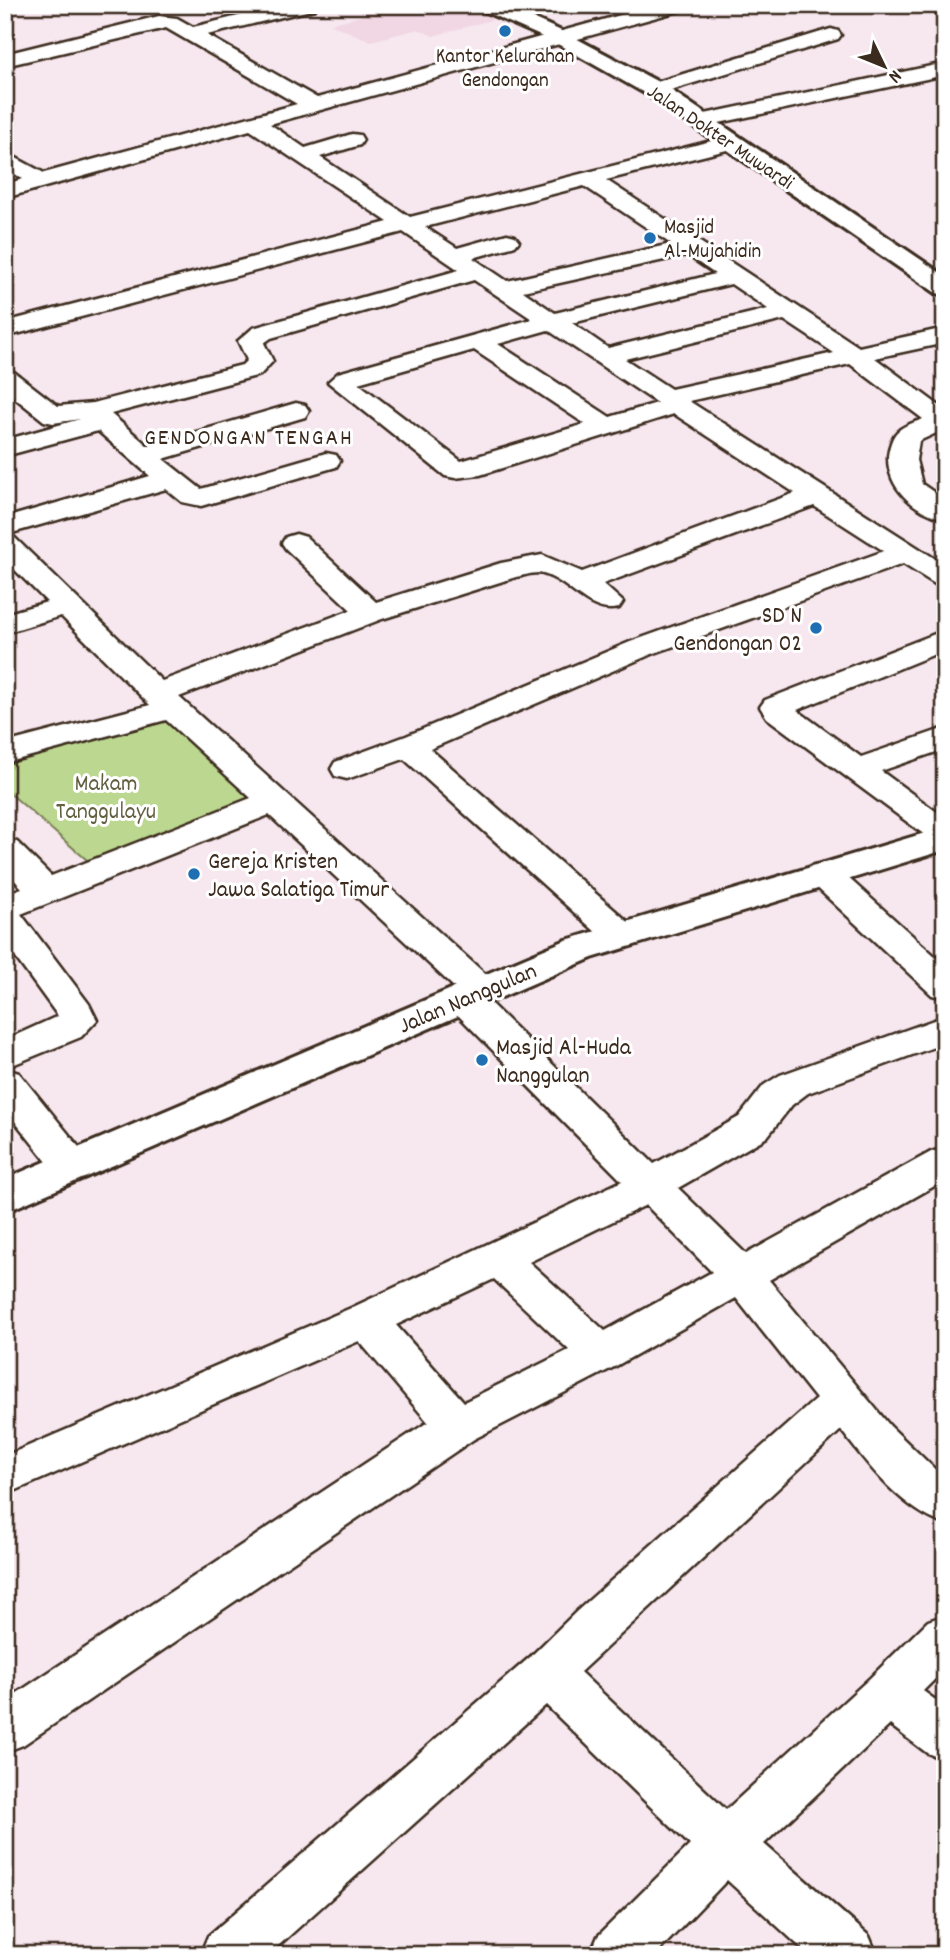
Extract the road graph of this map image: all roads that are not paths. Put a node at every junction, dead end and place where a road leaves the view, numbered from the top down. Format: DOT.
graph roads {
  1 [pos="308,5"];
  2 [pos="486,5"];
  3 [pos="678,5"];
  4 [pos="160,13"];
  5 [pos="190,33"];
  6 [pos="831,35"];
  7 [pos="561,38"];
  8 [pos="5,60"];
  9 [pos="945,69"];
  10 [pos="654,89"];
  11 [pos="314,105"];
  12 [pos="700,121"];
  13 [pos="254,122"];
  14 [pos="352,140"];
  15 [pos="731,142"];
  16 [pos="304,155"];
  17 [pos="5,158"];
  18 [pos="586,178"];
  19 [pos="41,181"];
  20 [pos="5,191"];
  21 [pos="409,224"];
  22 [pos="507,242"];
  23 [pos="690,247"];
  24 [pos="454,256"];
  25 [pos="477,272"];
  26 [pos="734,276"];
  27 [pos="945,288"];
  28 [pos="502,289"];
  29 [pos="789,311"];
  30 [pos="551,321"];
  31 [pos="5,330"];
  32 [pos="945,335"];
  33 [pos="479,342"];
  34 [pos="605,356"];
  35 [pos="856,357"];
  36 [pos="5,377"];
  37 [pos="672,402"];
  38 [pos="296,411"];
  39 [pos="97,416"];
  40 [pos="943,422"];
  41 [pos="606,426"];
  42 [pos="5,448"];
  43 [pos="145,456"];
  44 [pos="326,461"];
  45 [pos="170,479"];
  46 [pos="814,496"];
  47 [pos="945,511"];
  48 [pos="5,527"];
  49 [pos="296,543"];
  50 [pos="5,544"];
  51 [pos="905,553"];
  52 [pos="945,578"];
  53 [pos="581,582"];
  54 [pos="608,601"];
  55 [pos="67,605"];
  56 [pos="371,612"];
  57 [pos="5,625"];
  58 [pos="945,639"];
  59 [pos="165,701"];
  60 [pos="945,738"];
  61 [pos="418,743"];
  62 [pos="5,753"];
  63 [pos="347,769"];
  64 [pos="857,769"];
  65 [pos="273,801"];
  66 [pos="941,842"];
  67 [pos="5,849"];
  68 [pos="823,874"];
  69 [pos="45,891"];
  70 [pos="5,907"];
  71 [pos="5,917"];
  72 [pos="621,935"];
  73 [pos="945,986"];
  74 [pos="472,994"];
  75 [pos="945,1029"];
  76 [pos="5,1055"];
  77 [pos="5,1082"];
  78 [pos="945,1162"];
  79 [pos="73,1167"];
  80 [pos="652,1184"];
  81 [pos="5,1197"];
  82 [pos="499,1259"];
  83 [pos="741,1275"];
  84 [pos="366,1320"];
  85 [pos="601,1354"];
  86 [pos="843,1401"];
  87 [pos="458,1426"];
  88 [pos="5,1476"];
  89 [pos="945,1505"];
  90 [pos="945,1636"];
  91 [pos="547,1673"];
  92 [pos="888,1694"];
  93 [pos="5,1728"];
  94 [pos="945,1737"];
  95 [pos="726,1845"];
  96 [pos="227,1955"];
  97 [pos="618,1955"];
  98 [pos="850,1955"];
  1 -- 5 [label="street"];
  2 -- 7 [label="street, Jalan Dokter Muwardi"];
  3 -- 7 [label="street"];
  4 -- 5 [label="street"];
  4 -- 8 [label="street"];
  5 -- 11 [label="street"];
  6 -- 10 [label="street"];
  7 -- 10 [label="street, Jalan Dokter Muwardi"];
  7 -- 11 [label="street"];
  9 -- 12 [label="street"];
  10 -- 12 [label="street, Jalan Dokter Muwardi"];
  11 -- 13 [label="street"];
  12 -- 15 [label="street, Jalan Dokter Muwardi"];
  13 -- 16 [label="street"];
  13 -- 19 [label="street"];
  14 -- 16 [label="street"];
  15 -- 18 [label="street"];
  15 -- 27 [label="street, Jalan Dokter Muwardi"];
  16 -- 21 [label="street"];
  17 -- 19 [label="street"];
  18 -- 21 [label="street"];
  18 -- 23 [label="street"];
  19 -- 20 [label="street"];
  21 -- 24 [label="street"];
  21 -- 31 [label="street"];
  22 -- 24 [label="street"];
  23 -- 26 [label="street"];
  23 -- 28 [label="street"];
  24 -- 25 [label="street"];
  25 -- 28 [label="street"];
  25 -- 39 [label="street"];
  26 -- 29 [label="street"];
  26 -- 30 [label="street"];
  28 -- 30 [label="street"];
  29 -- 34 [label="street"];
  29 -- 35 [label="street"];
  30 -- 33 [label="street"];
  30 -- 34 [label="street"];
  32 -- 35 [label="street"];
  33 -- 41 [label="street"];
  33 -- 41 [label="street"];
  34 -- 37 [label="street"];
  35 -- 37 [label="street"];
  35 -- 40 [label="street"];
  36 -- 39 [label="street"];
  37 -- 41 [label="street"];
  37 -- 46 [label="street"];
  38 -- 43 [label="street"];
  39 -- 42 [label="street"];
  39 -- 43 [label="street"];
  40 -- 47 [label="street"];
  43 -- 45 [label="street"];
  44 -- 45 [label="street"];
  45 -- 48 [label="street"];
  46 -- 51 [label="street"];
  46 -- 53 [label="street"];
  49 -- 56 [label="street"];
  50 -- 55 [label="street"];
  51 -- 52 [label="street"];
  51 -- 61 [label="street"];
  53 -- 54 [label="street"];
  53 -- 56 [label="street"];
  55 -- 57 [label="street"];
  55 -- 59 [label="street"];
  56 -- 59 [label="street"];
  58 -- 64 [label="street"];
  59 -- 62 [label="street"];
  59 -- 65 [label="street"];
  60 -- 64 [label="street"];
  61 -- 63 [label="street"];
  61 -- 72 [label="street"];
  64 -- 66 [label="street"];
  65 -- 69 [label="street"];
  65 -- 74 [label="street"];
  66 -- 68 [label="street, Jalan Nanggulan"];
  67 -- 69 [label="street"];
  68 -- 72 [label="street, Jalan Nanggulan"];
  68 -- 73 [label="street"];
  69 -- 70 [label="street"];
  71 -- 76 [label="street"];
  72 -- 74 [label="street, Jalan Nanggulan"];
  74 -- 79 [label="street, Jalan Nanggulan"];
  74 -- 80 [label="street"];
  75 -- 80 [label="street"];
  77 -- 79 [label="street"];
  78 -- 83 [label="street"];
  79 -- 81 [label="street, Jalan Nanggulan"];
  80 -- 82 [label="street"];
  80 -- 83 [label="street"];
  82 -- 84 [label="street"];
  82 -- 85 [label="street"];
  83 -- 85 [label="street"];
  83 -- 86 [label="street"];
  84 -- 87 [label="street"];
  84 -- 88 [label="street"];
  85 -- 87 [label="street"];
  86 -- 89 [label="street"];
  86 -- 91 [label="street"];
  87 -- 93 [label="street"];
  90 -- 92 [label="street"];
  91 -- 95 [label="street"];
  91 -- 96 [label="street"];
  92 -- 94 [label="street"];
  92 -- 95 [label="street"];
  95 -- 97 [label="street"];
  95 -- 98 [label="street"];
}
